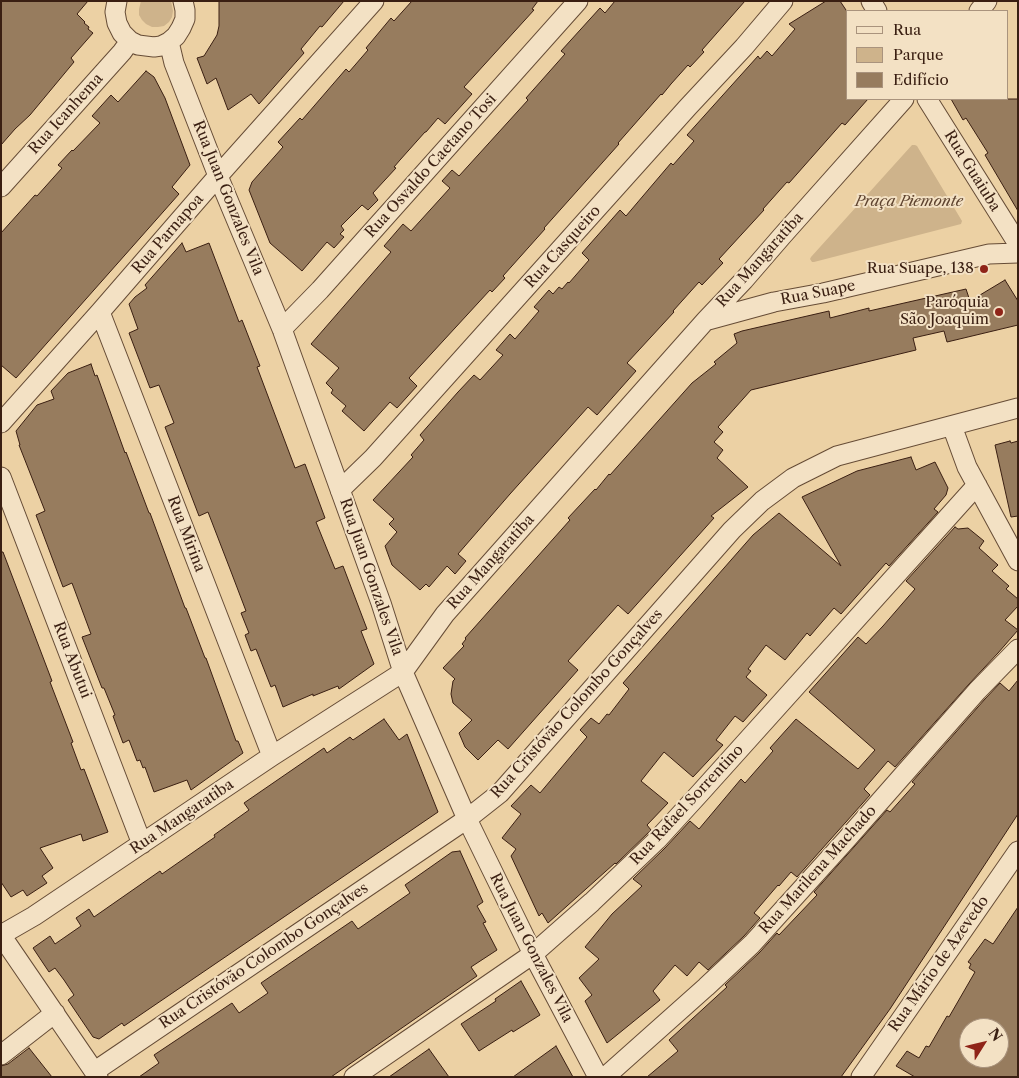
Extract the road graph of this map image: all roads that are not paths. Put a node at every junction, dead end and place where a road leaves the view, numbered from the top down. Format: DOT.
graph roads {
  1 [pos="117,1"];
  2 [pos="183,1"];
  3 [pos="374,1"];
  4 [pos="578,1"];
  5 [pos="783,1"];
  6 [pos="130,41"];
  7 [pos="161,44"];
  8 [pos="903,100"];
  9 [pos="928,100"];
  10 [pos="218,176"];
  11 [pos="1,186"];
  12 [pos="1018,244"];
  13 [pos="1018,253"];
  14 [pos="100,312"];
  15 [pos="706,320"];
  16 [pos="282,329"];
  17 [pos="1018,408"];
  18 [pos="1,423"];
  19 [pos="952,426"];
  20 [pos="1,477"];
  21 [pos="977,485"];
  22 [pos="340,490"];
  23 [pos="1018,561"];
  24 [pos="1018,649"];
  25 [pos="403,672"];
  26 [pos="272,756"];
  27 [pos="467,819"];
  28 [pos="142,844"];
  29 [pos="1018,851"];
  30 [pos="1,935"];
  31 [pos="533,954"];
  32 [pos="55,1013"];
  33 [pos="1,1055"];
  34 [pos="96,1074"];
  35 [pos="354,1077"];
  36 [pos="598,1077"];
  37 [pos="605,1077"];
  38 [pos="861,1077"];
  1 -- 6 [label="street"];
  2 -- 7 [label="street"];
  3 -- 10 [label="street, Rua Parnapoa"];
  4 -- 16 [label="street, Rua Osvaldo Caetano Tosi"];
  5 -- 22 [label="street, Rua Casqueiro"];
  6 -- 7 [label="street"];
  6 -- 11 [label="street, Rua Icanhema"];
  7 -- 10 [label="street, Rua Juan Gonzales Vila"];
  8 -- 15 [label="street, Rua Mangaratiba"];
  9 -- 12 [label="street, Rua Guaiuba"];
  10 -- 14 [label="street, Rua Parnapoa"];
  10 -- 16 [label="street, Rua Juan Gonzales Vila"];
  13 -- 15 [label="street, Rua Suape"];
  14 -- 18 [label="street, Rua Parnapoa"];
  14 -- 26 [label="street, Rua Mirina"];
  15 -- 25 [label="street, Rua Mangaratiba"];
  16 -- 22 [label="street, Rua Juan Gonzales Vila"];
  17 -- 19 [label="street, Rua Cristóvão Colombo Gonçalves"];
  19 -- 21 [label="street"];
  19 -- 27 [label="street, Rua Cristóvão Colombo Gonçalves"];
  20 -- 28 [label="street, Rua Abutui"];
  21 -- 23 [label="street"];
  21 -- 31 [label="street, Rua Rafael Sorrentino"];
  22 -- 25 [label="street, Rua Juan Gonzales Vila"];
  24 -- 37 [label="street, Rua Marilena Machado"];
  25 -- 26 [label="street, Rua Mangaratiba"];
  25 -- 27 [label="street, Rua Juan Gonzales Vila"];
  26 -- 28 [label="street, Rua Mangaratiba"];
  27 -- 31 [label="street, Rua Juan Gonzales Vila"];
  27 -- 34 [label="street, Rua Cristóvão Colombo Gonçalves"];
  28 -- 30 [label="street, Rua Mangaratiba"];
  29 -- 38 [label="street, Rua Mário de Azevedo"];
  30 -- 32 [label="street"];
  31 -- 35 [label="street, Rua Rafael Sorrentino"];
  31 -- 36 [label="street, Rua Juan Gonzales Vila"];
  32 -- 33 [label="street"];
  32 -- 34 [label="street"];
}
